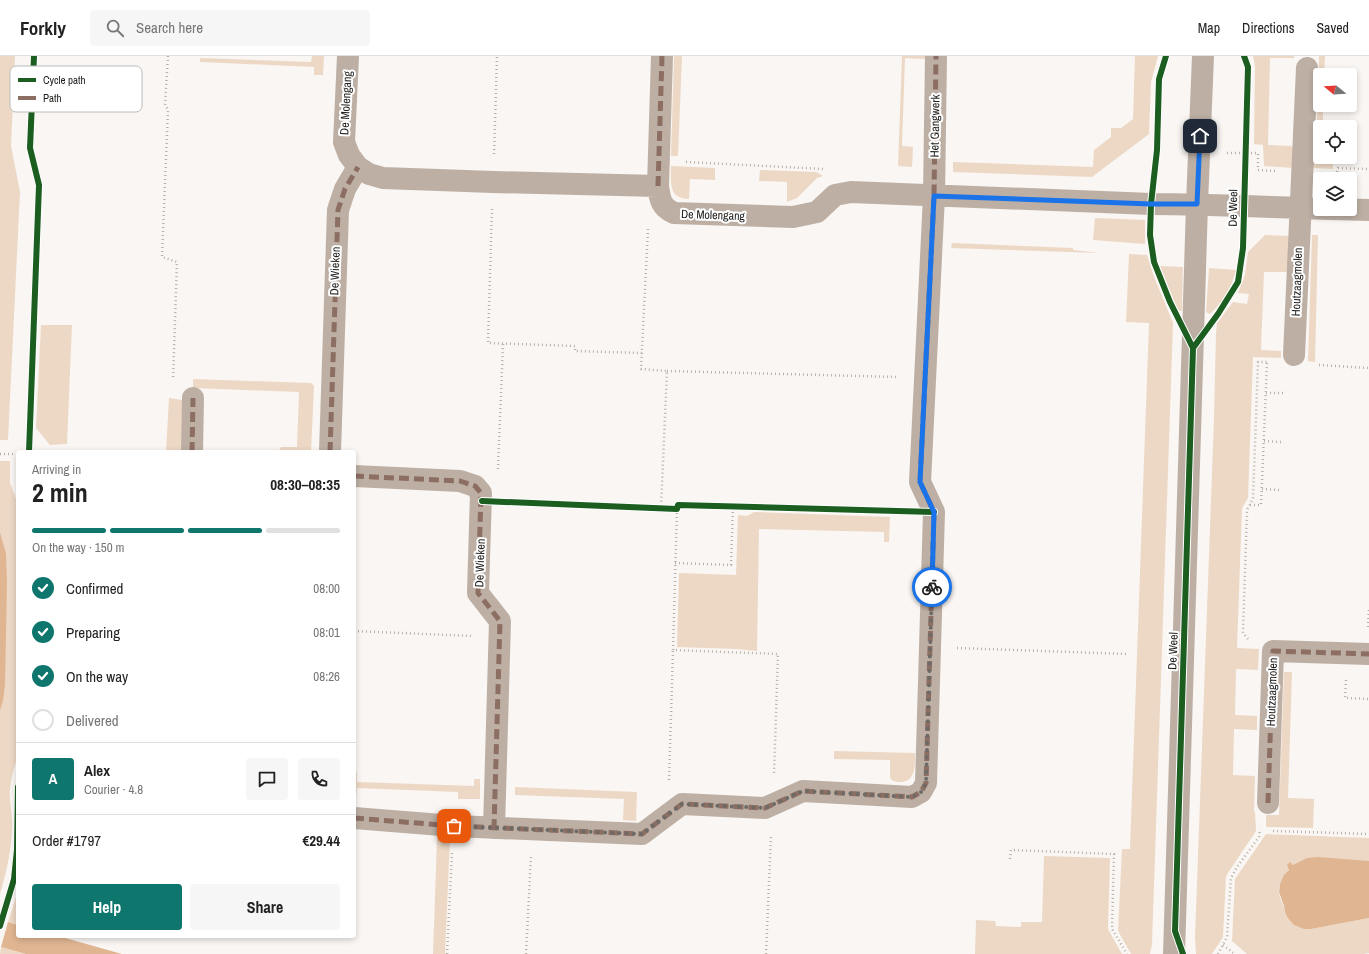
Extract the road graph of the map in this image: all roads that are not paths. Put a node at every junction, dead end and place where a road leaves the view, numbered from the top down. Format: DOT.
graph roads {
  1 [pos="348,56"];
  2 [pos="662,56"];
  3 [pos="936,56"];
  4 [pos="1203,56"];
  5 [pos="1307,68"];
  6 [pos="358,167"];
  7 [pos="658,186"];
  8 [pos="934,196"];
  9 [pos="1197,204"];
  10 [pos="1300,209"];
  11 [pos="1369,210"];
  12 [pos="1294,360"];
  13 [pos="193,398"];
  14 [pos="192,450"];
  15 [pos="330,450"];
  16 [pos="356,476"];
  17 [pos="1369,654"];
  18 [pos="1268,803"];
  19 [pos="356,818"];
  20 [pos="494,828"];
  21 [pos="1174,954"];
  1 -- 6 [label="street, De Molengang"];
  2 -- 7 [label="street"];
  3 -- 8 [label="street, Het Gangwerk"];
  4 -- 9 [label="street, De Weel"];
  5 -- 10 [label="street, Houtzaagmolen"];
  6 -- 7 [label="street"];
  6 -- 15 [label="street, De Wieken"];
  7 -- 8 [label="street, De Molengang"];
  8 -- 9 [label="street, De Molengang"];
  8 -- 20 [label="street"];
  9 -- 10 [label="street"];
  9 -- 21 [label="street, De Weel"];
  10 -- 11 [label="street"];
  10 -- 12 [label="street, Houtzaagmolen"];
  13 -- 14 [label="street"];
  16 -- 20 [label="street, De Wieken"];
  17 -- 18 [label="street, Houtzaagmolen"];
  19 -- 20 [label="street"];
}
